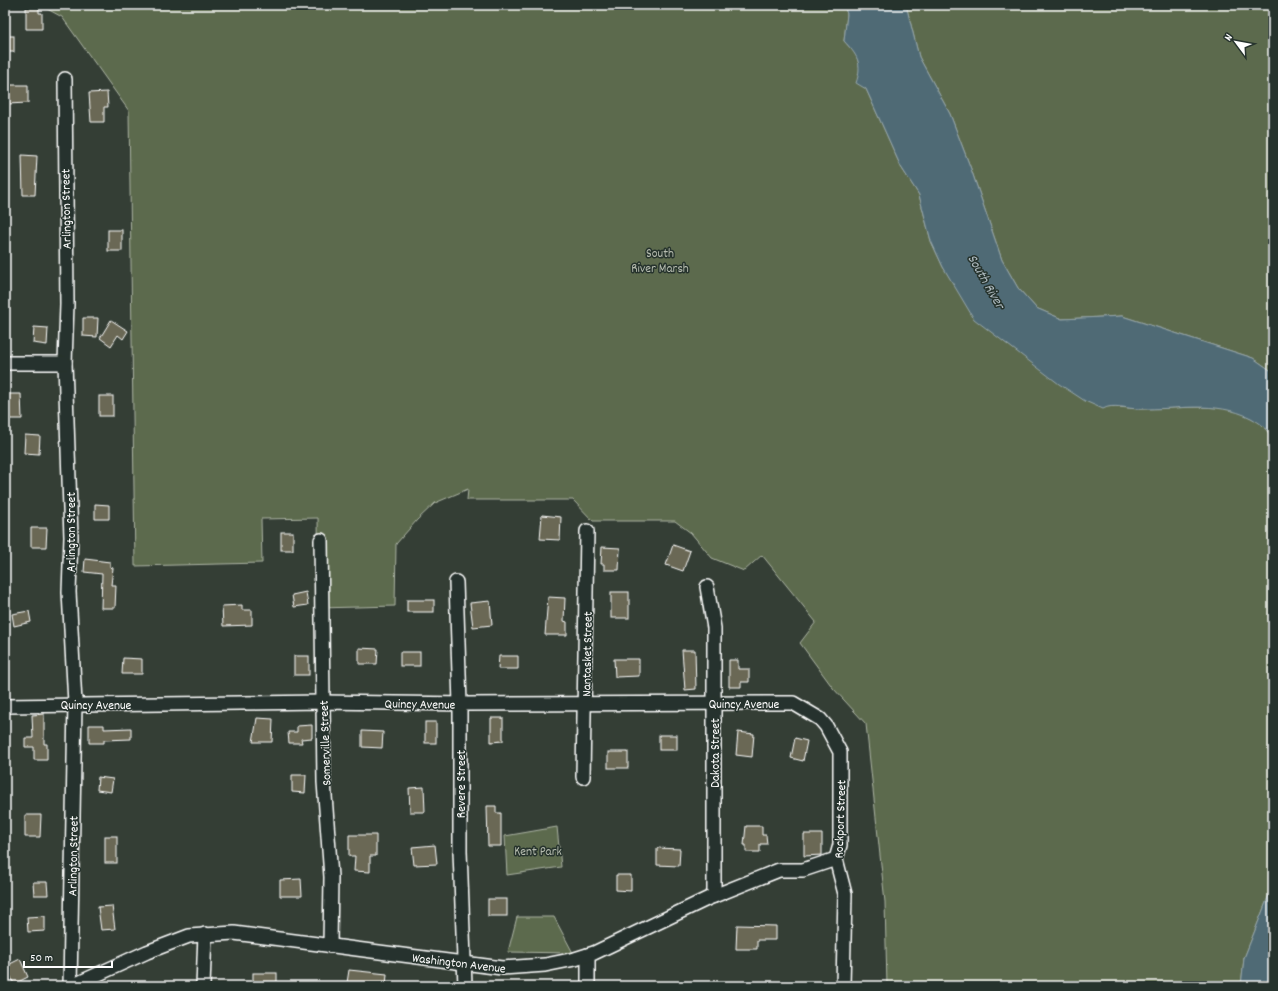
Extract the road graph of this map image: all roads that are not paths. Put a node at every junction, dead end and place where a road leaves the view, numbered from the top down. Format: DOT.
graph roads {
  1 [pos="65,79"];
  2 [pos="5,363"];
  3 [pos="65,363"];
  4 [pos="587,531"];
  5 [pos="321,540"];
  6 [pos="456,582"];
  7 [pos="707,587"];
  8 [pos="322,702"];
  9 [pos="75,703"];
  10 [pos="585,703"];
  11 [pos="714,703"];
  12 [pos="460,704"];
  13 [pos="5,706"];
  14 [pos="827,727"];
  15 [pos="583,777"];
  16 [pos="836,858"];
  17 [pos="714,896"];
  18 [pos="205,934"];
  19 [pos="330,946"];
  20 [pos="588,955"];
  21 [pos="464,964"];
  22 [pos="71,986"];
  23 [pos="203,986"];
  24 [pos="465,986"];
  25 [pos="588,986"];
  26 [pos="843,986"];
  1 -- 3 [label="street, Arlington Street"];
  2 -- 3 [label="street"];
  3 -- 9 [label="street, Arlington Street"];
  4 -- 10 [label="street, Nantasket Street"];
  5 -- 8 [label="street, Somerville Street"];
  6 -- 12 [label="street, Revere Street"];
  7 -- 11 [label="street, Dakota Street"];
  8 -- 9 [label="street, Quincy Avenue"];
  8 -- 12 [label="street, Quincy Avenue"];
  8 -- 19 [label="street, Somerville Street"];
  9 -- 13 [label="street, Quincy Avenue"];
  9 -- 22 [label="street, Arlington Street"];
  10 -- 11 [label="street, Quincy Avenue"];
  10 -- 12 [label="street, Quincy Avenue"];
  10 -- 15 [label="street, Nantasket Street"];
  11 -- 14 [label="street, Quincy Avenue"];
  11 -- 17 [label="street, Dakota Street"];
  12 -- 21 [label="street, Revere Street"];
  14 -- 16 [label="street, Rockport Street"];
  16 -- 17 [label="street, Washington Avenue"];
  16 -- 26 [label="street, Rockport Street"];
  17 -- 20 [label="street, Washington Avenue"];
  18 -- 19 [label="street, Washington Avenue"];
  18 -- 22 [label="street, Washington Avenue"];
  18 -- 23 [label="street"];
  19 -- 21 [label="street, Washington Avenue"];
  20 -- 21 [label="street, Washington Avenue"];
  20 -- 25 [label="street"];
  21 -- 24 [label="street, Revere Street"];
}
